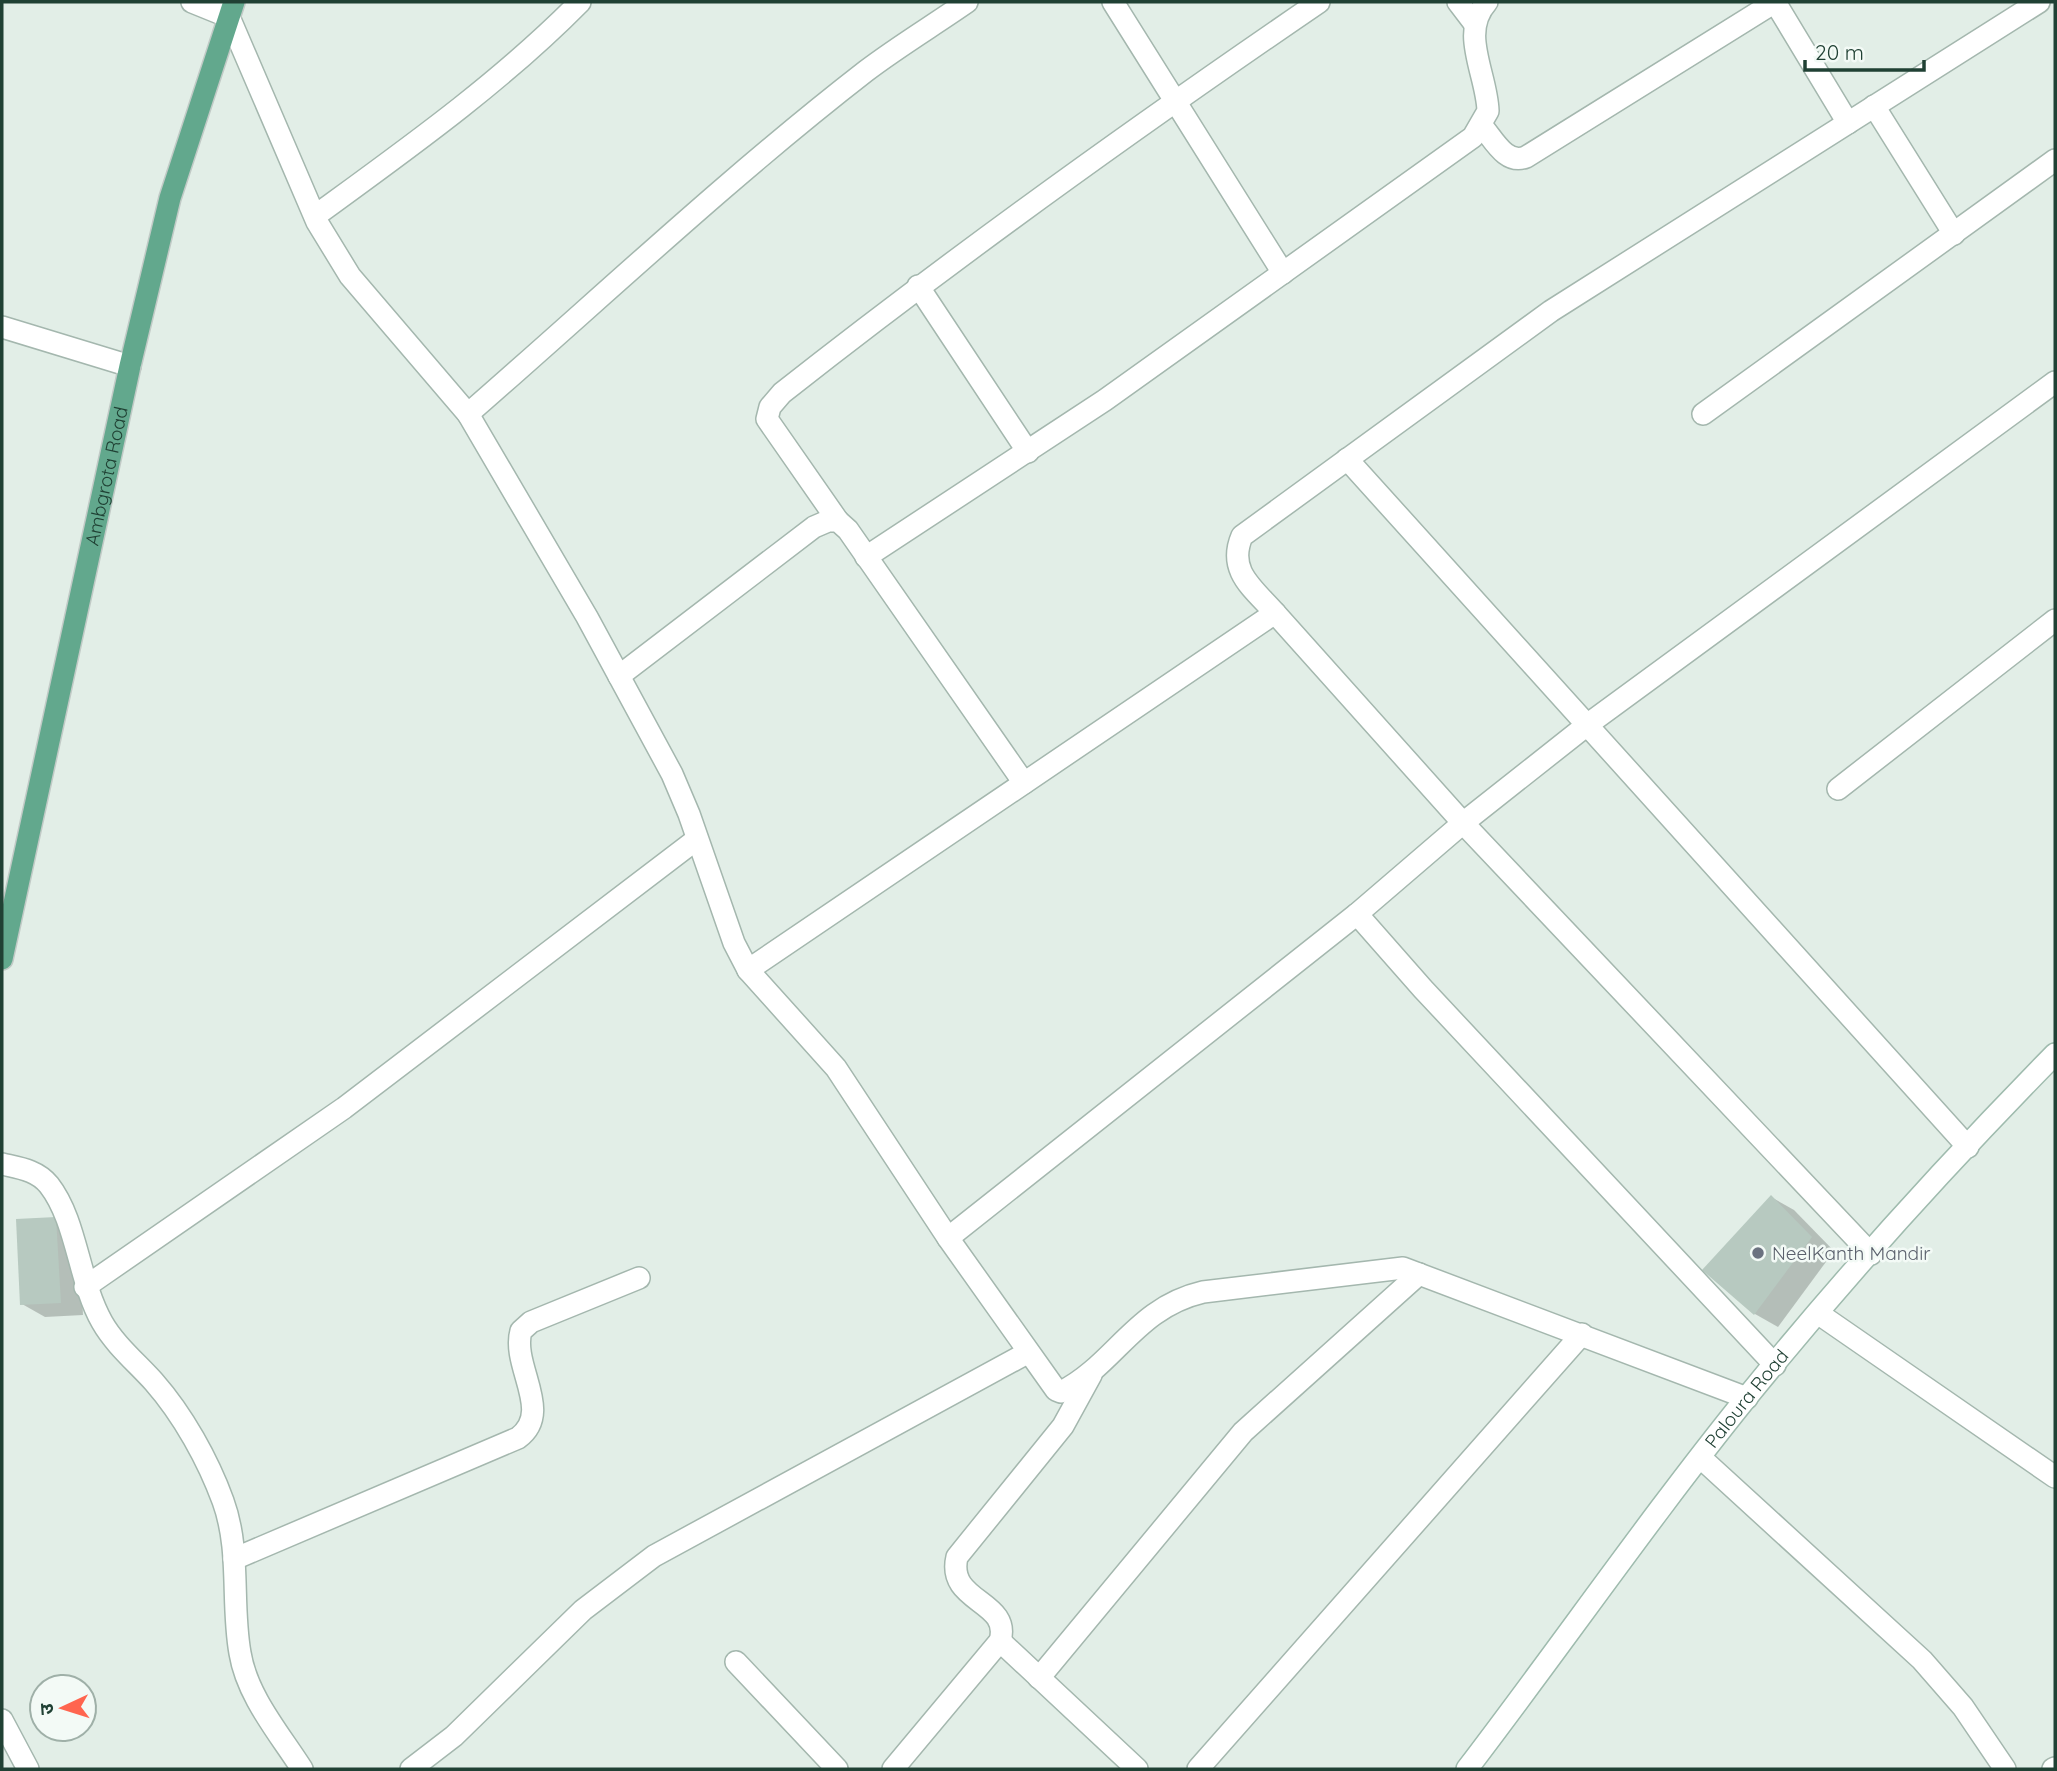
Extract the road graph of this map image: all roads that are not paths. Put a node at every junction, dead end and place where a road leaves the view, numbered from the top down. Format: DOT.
graph roads {
  1 [pos="192,2"];
  2 [pos="580,2"];
  3 [pos="967,2"];
  4 [pos="1113,2"];
  5 [pos="1317,2"];
  6 [pos="1458,2"];
  7 [pos="1487,2"];
  8 [pos="1775,2"];
  9 [pos="2039,2"];
  10 [pos="231,9"];
  11 [pos="1474,23"];
  12 [pos="1174,101"];
  13 [pos="1874,106"];
  14 [pos="1848,123"];
  15 [pos="1482,126"];
  16 [pos="2055,160"];
  17 [pos="315,216"];
  18 [pos="1954,234"];
  19 [pos="1283,273"];
  20 [pos="918,286"];
  21 [pos="2,327"];
  22 [pos="130,366"];
  23 [pos="2055,382"];
  24 [pos="468,414"];
  25 [pos="1703,414"];
  26 [pos="1028,452"];
  27 [pos="1347,459"];
  28 [pos="838,521"];
  29 [pos="866,556"];
  30 [pos="1275,612"];
  31 [pos="2055,620"];
  32 [pos="619,676"];
  33 [pos="1587,725"];
  34 [pos="1024,783"];
  35 [pos="1838,789"];
  36 [pos="1464,823"];
  37 [pos="697,839"];
  38 [pos="1357,914"];
  39 [pos="2,958"];
  40 [pos="748,970"];
  41 [pos="2055,1054"];
  42 [pos="1968,1147"];
  43 [pos="2,1164"];
  44 [pos="948,1238"];
  45 [pos="1871,1254"];
  46 [pos="1419,1274"];
  47 [pos="639,1278"];
  48 [pos="85,1287"];
  49 [pos="1819,1314"];
  50 [pos="1582,1334"];
  51 [pos="1027,1353"];
  52 [pos="1775,1365"];
  53 [pos="1093,1371"];
  54 [pos="1747,1398"];
  55 [pos="1702,1458"];
  56 [pos="2055,1477"];
  57 [pos="234,1559"];
  58 [pos="1000,1641"];
  59 [pos="736,1662"];
  60 [pos="1039,1678"];
  61 [pos="2,1720"];
  62 [pos="28,1769"];
  63 [pos="302,1769"];
  64 [pos="411,1769"];
  65 [pos="837,1769"];
  66 [pos="893,1769"];
  67 [pos="1137,1769"];
  68 [pos="1198,1769"];
  69 [pos="1467,1769"];
  70 [pos="2005,1769"];
  1 -- 10 [label="street"];
  2 -- 17 [label="street"];
  3 -- 24 [label="street"];
  4 -- 12 [label="street"];
  5 -- 12 [label="street"];
  6 -- 11 [label="street"];
  7 -- 11 [label="street"];
  8 -- 14 [label="street"];
  8 -- 15 [label="street"];
  9 -- 13 [label="street"];
  10 -- 17 [label="street"];
  10 -- 22 [label="main road, Ambgrota Road"];
  11 -- 15 [label="street"];
  12 -- 19 [label="street"];
  12 -- 20 [label="street"];
  13 -- 14 [label="street"];
  13 -- 18 [label="street"];
  14 -- 27 [label="street"];
  15 -- 19 [label="street"];
  16 -- 18 [label="street"];
  17 -- 24 [label="street"];
  18 -- 25 [label="street"];
  19 -- 26 [label="street"];
  20 -- 26 [label="street"];
  20 -- 28 [label="street"];
  21 -- 22 [label="street"];
  22 -- 39 [label="main road, Ambgrota Road"];
  23 -- 33 [label="street"];
  24 -- 32 [label="street"];
  26 -- 29 [label="street"];
  27 -- 30 [label="street"];
  27 -- 33 [label="street"];
  28 -- 29 [label="street"];
  28 -- 32 [label="street"];
  29 -- 34 [label="street"];
  30 -- 34 [label="street"];
  30 -- 36 [label="street"];
  31 -- 35 [label="street"];
  32 -- 37 [label="street"];
  33 -- 36 [label="street"];
  33 -- 42 [label="street"];
  34 -- 40 [label="street"];
  36 -- 38 [label="street"];
  36 -- 45 [label="street"];
  37 -- 40 [label="street"];
  37 -- 48 [label="street"];
  38 -- 44 [label="street"];
  38 -- 52 [label="street"];
  40 -- 44 [label="street"];
  41 -- 42 [label="street, Paloura Road"];
  42 -- 45 [label="street, Paloura Road"];
  43 -- 48 [label="street"];
  44 -- 51 [label="street"];
  45 -- 49 [label="street, Paloura Road"];
  46 -- 50 [label="street"];
  46 -- 53 [label="street"];
  46 -- 60 [label="street"];
  47 -- 57 [label="street"];
  48 -- 57 [label="street"];
  49 -- 52 [label="street, Paloura Road"];
  49 -- 56 [label="street"];
  50 -- 54 [label="street"];
  50 -- 68 [label="street"];
  51 -- 53 [label="street"];
  51 -- 64 [label="street"];
  52 -- 54 [label="street, Paloura Road"];
  53 -- 58 [label="street"];
  54 -- 55 [label="street, Paloura Road"];
  55 -- 69 [label="street, Paloura Road"];
  55 -- 70 [label="street"];
  57 -- 63 [label="street"];
  58 -- 60 [label="street"];
  58 -- 66 [label="street"];
  59 -- 65 [label="street"];
  60 -- 67 [label="street"];
  61 -- 62 [label="street"];
}
